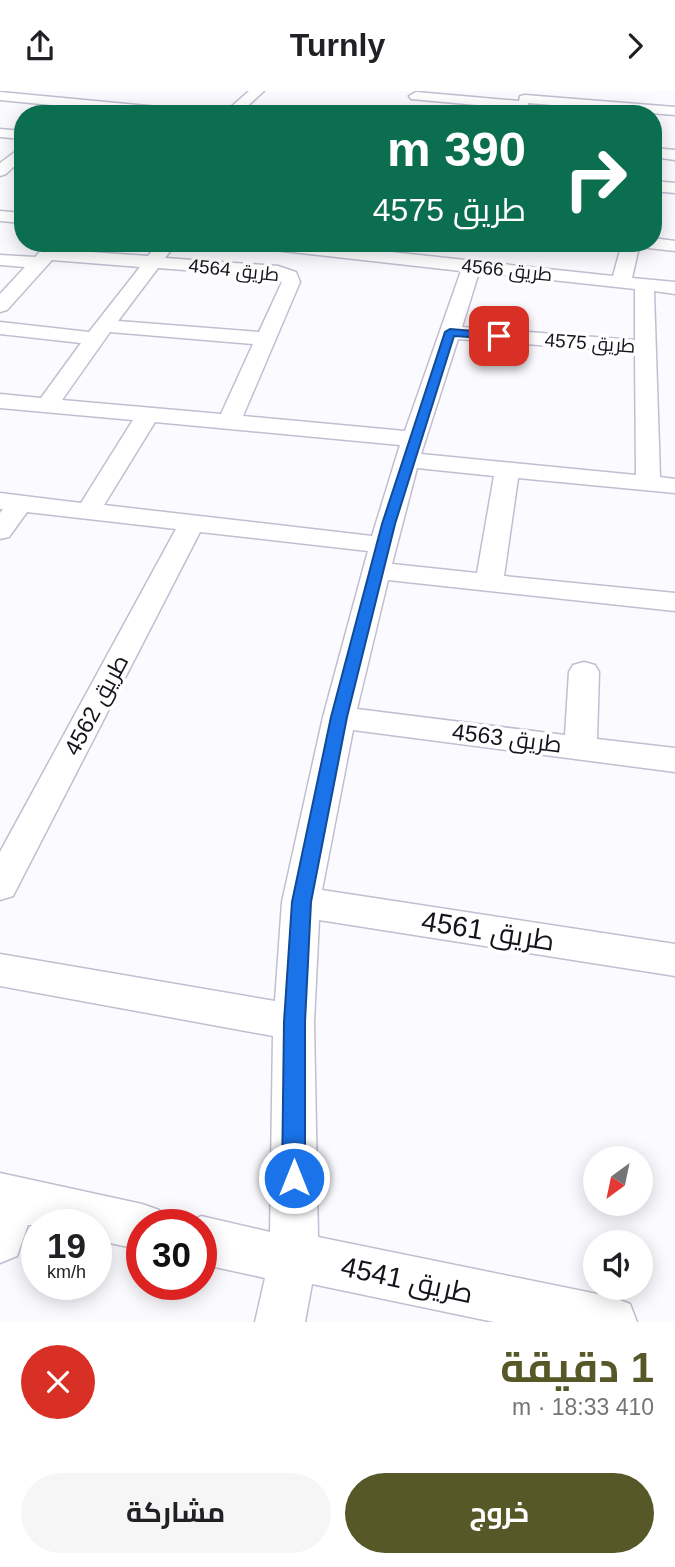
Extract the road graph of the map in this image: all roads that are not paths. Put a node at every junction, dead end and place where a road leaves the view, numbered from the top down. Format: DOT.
graph roads {
  1 [pos="257,91"];
  2 [pos="0,96"];
  3 [pos="134,96"];
  4 [pos="414,97"];
  5 [pos="523,102"];
  6 [pos="97,105"];
  7 [pos="121,105"];
  8 [pos="241,105"];
  9 [pos="574,105"];
  10 [pos="14,159"];
  11 [pos="0,172"];
  12 [pos="160,252"];
  13 [pos="193,252"];
  14 [pos="259,252"];
  15 [pos="380,252"];
  16 [pos="629,252"];
  17 [pos="48,254"];
  18 [pos="0,260"];
  19 [pos="153,262"];
  20 [pos="481,262"];
  21 [pos="621,283"];
  22 [pos="644,285"];
  23 [pos="675,289"];
  24 [pos="0,306"];
  25 [pos="0,328"];
  26 [pos="99,332"];
  27 [pos="450,332"];
  28 [pos="265,339"];
  29 [pos="653,356"];
  30 [pos="1,403"];
  31 [pos="47,405"];
  32 [pos="148,415"];
  33 [pos="229,422"];
  34 [pos="411,450"];
  35 [pos="507,470"];
  36 [pos="648,484"];
  37 [pos="675,486"];
  38 [pos="10,502"];
  39 [pos="88,511"];
  40 [pos="192,523"];
  41 [pos="0,531"];
  42 [pos="379,558"];
  43 [pos="489,583"];
  44 [pos="675,602"];
  45 [pos="584,672"];
  46 [pos="339,717"];
  47 [pos="580,748"];
  48 [pos="675,760"];
  49 [pos="0,886"];
  50 [pos="301,902"];
  51 [pos="675,960"];
  52 [pos="0,970"];
  53 [pos="294,1022"];
  54 [pos="5,1211"];
  55 [pos="126,1225"];
  56 [pos="217,1244"];
  57 [pos="293,1256"];
  58 [pos="280,1322"];
  59 [pos="612,1322"];
  1 -- 8 [label="street"];
  2 -- 6 [label="street"];
  3 -- 7 [label="street"];
  4 -- 5 [label="street"];
  5 -- 9 [label="street"];
  10 -- 11 [label="street"];
  12 -- 19 [label="street, طريق 4564"];
  13 -- 14 [label="street"];
  15 -- 20 [label="street, طريق 4566"];
  16 -- 21 [label="street"];
  17 -- 18 [label="street, طريق 4564"];
  17 -- 19 [label="street, طريق 4564"];
  17 -- 24 [label="street"];
  19 -- 26 [label="street, طريق 4564"];
  19 -- 28 [label="street, طريق 4564"];
  20 -- 21 [label="street, طريق 4566"];
  20 -- 27 [label="street"];
  21 -- 22 [label="street, طريق 4566"];
  22 -- 23 [label="street, طريق 4566"];
  22 -- 29 [label="street, طريق 4575"];
  25 -- 26 [label="street"];
  26 -- 28 [label="street"];
  26 -- 31 [label="street, طريق 4564"];
  27 -- 29 [label="street, طريق 4575"];
  27 -- 34 [label="street"];
  28 -- 33 [label="street, طريق 4564"];
  29 -- 36 [label="street, طريق 4575"];
  30 -- 31 [label="street"];
  31 -- 32 [label="street"];
  32 -- 33 [label="street"];
  32 -- 39 [label="street"];
  33 -- 34 [label="street"];
  34 -- 35 [label="street"];
  34 -- 42 [label="street"];
  35 -- 36 [label="street"];
  35 -- 43 [label="street"];
  36 -- 37 [label="street"];
  38 -- 39 [label="street"];
  38 -- 41 [label="street"];
  39 -- 40 [label="street"];
  40 -- 42 [label="street"];
  40 -- 49 [label="street, طريق 4562"];
  42 -- 43 [label="street"];
  42 -- 46 [label="street"];
  43 -- 44 [label="street"];
  45 -- 47 [label="street"];
  46 -- 47 [label="street, طريق 4563"];
  46 -- 50 [label="street"];
  47 -- 48 [label="street, طريق 4563"];
  50 -- 51 [label="street, طريق 4561"];
  50 -- 53 [label="street"];
  52 -- 53 [label="street"];
  53 -- 57 [label="street"];
  54 -- 55 [label="street"];
  56 -- 57 [label="street, طريق 4541"];
  57 -- 58 [label="street"];
  57 -- 59 [label="street, طريق 4541"];
}
